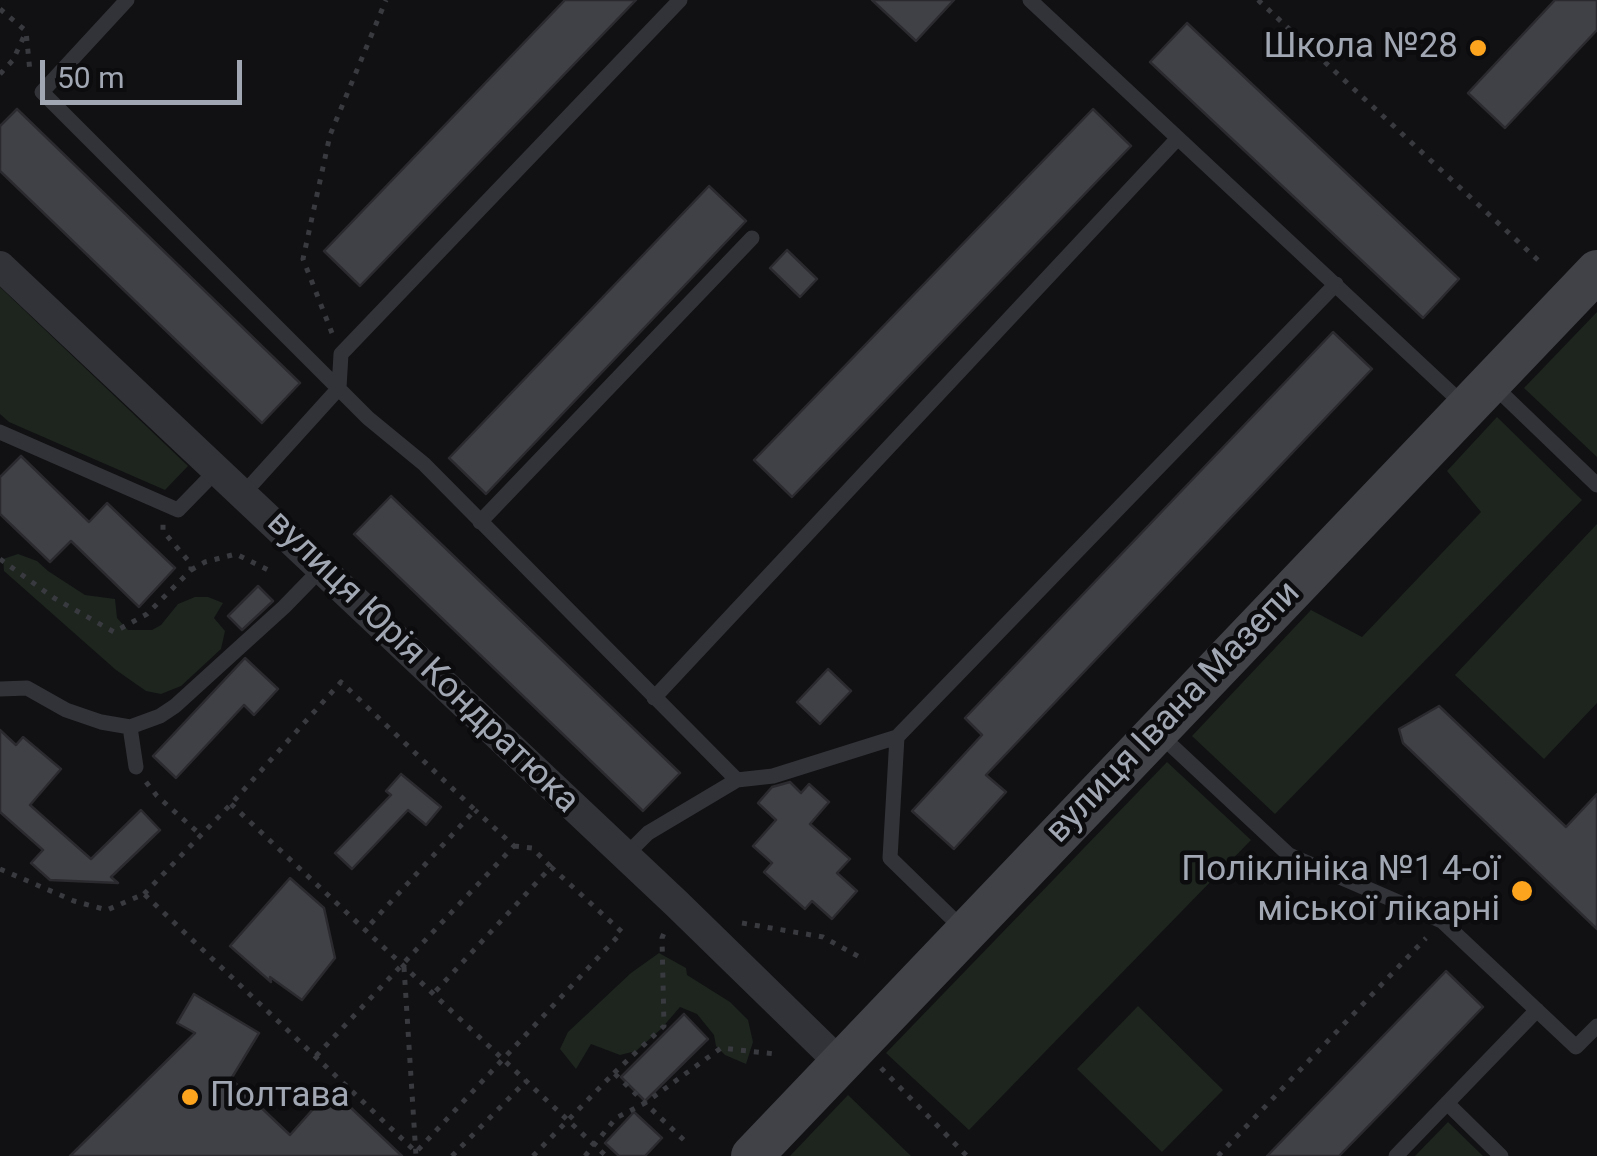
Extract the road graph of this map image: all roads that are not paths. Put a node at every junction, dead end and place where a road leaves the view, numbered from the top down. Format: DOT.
graph roads {
  1 [pos="127,0"];
  2 [pos="680,0"];
  3 [pos="1030,0"];
  4 [pos="1178,138"];
  5 [pos="752,238"];
  6 [pos="0,266"];
  7 [pos="1597,270"];
  8 [pos="1336,284"];
  9 [pos="339,388"];
  10 [pos="1478,395"];
  11 [pos="0,432"];
  12 [pos="217,470"];
  13 [pos="1597,484"];
  14 [pos="244,493"];
  15 [pos="480,522"];
  16 [pos="321,569"];
  17 [pos="0,688"];
  18 [pos="654,698"];
  19 [pos="130,727"];
  20 [pos="1156,732"];
  21 [pos="898,737"];
  22 [pos="136,767"];
  23 [pos="737,780"];
  24 [pos="626,856"];
  25 [pos="966,932"];
  26 [pos="1537,1010"];
  27 [pos="1597,1026"];
  28 [pos="849,1054"];
  29 [pos="1446,1103"];
  30 [pos="752,1156"];
  31 [pos="1396,1156"];
  32 [pos="1501,1156"];
  1 -- 9 [label="lane"];
  2 -- 9 [label="lane"];
  3 -- 4 [label="lane"];
  4 -- 8 [label="lane"];
  4 -- 18 [label="lane"];
  5 -- 15 [label="lane"];
  6 -- 12 [label="street, вулиця Юрія Кондратюка"];
  7 -- 10 [label="main road, вулиця Івана Мазепи"];
  8 -- 10 [label="lane"];
  8 -- 21 [label="lane"];
  9 -- 14 [label="lane"];
  9 -- 15 [label="lane"];
  10 -- 13 [label="lane"];
  10 -- 20 [label="main road, вулиця Івана Мазепи"];
  11 -- 12 [label="lane"];
  12 -- 14 [label="street, вулиця Юрія Кондратюка"];
  14 -- 16 [label="street, вулиця Юрія Кондратюка"];
  15 -- 18 [label="lane"];
  16 -- 19 [label="lane"];
  16 -- 24 [label="street, вулиця Юрія Кондратюка"];
  17 -- 19 [label="lane"];
  18 -- 23 [label="lane"];
  19 -- 22 [label="lane"];
  20 -- 25 [label="main road, вулиця Івана Мазепи"];
  20 -- 26 [label="lane"];
  21 -- 23 [label="lane"];
  21 -- 25 [label="lane"];
  23 -- 24 [label="lane"];
  24 -- 28 [label="street, вулиця Юрія Кондратюка"];
  25 -- 28 [label="main road, вулиця Івана Мазепи"];
  26 -- 27 [label="lane"];
  26 -- 29 [label="lane"];
  28 -- 30 [label="main road, вулиця Івана Мазепи"];
  29 -- 31 [label="lane"];
  29 -- 32 [label="lane"];
}
